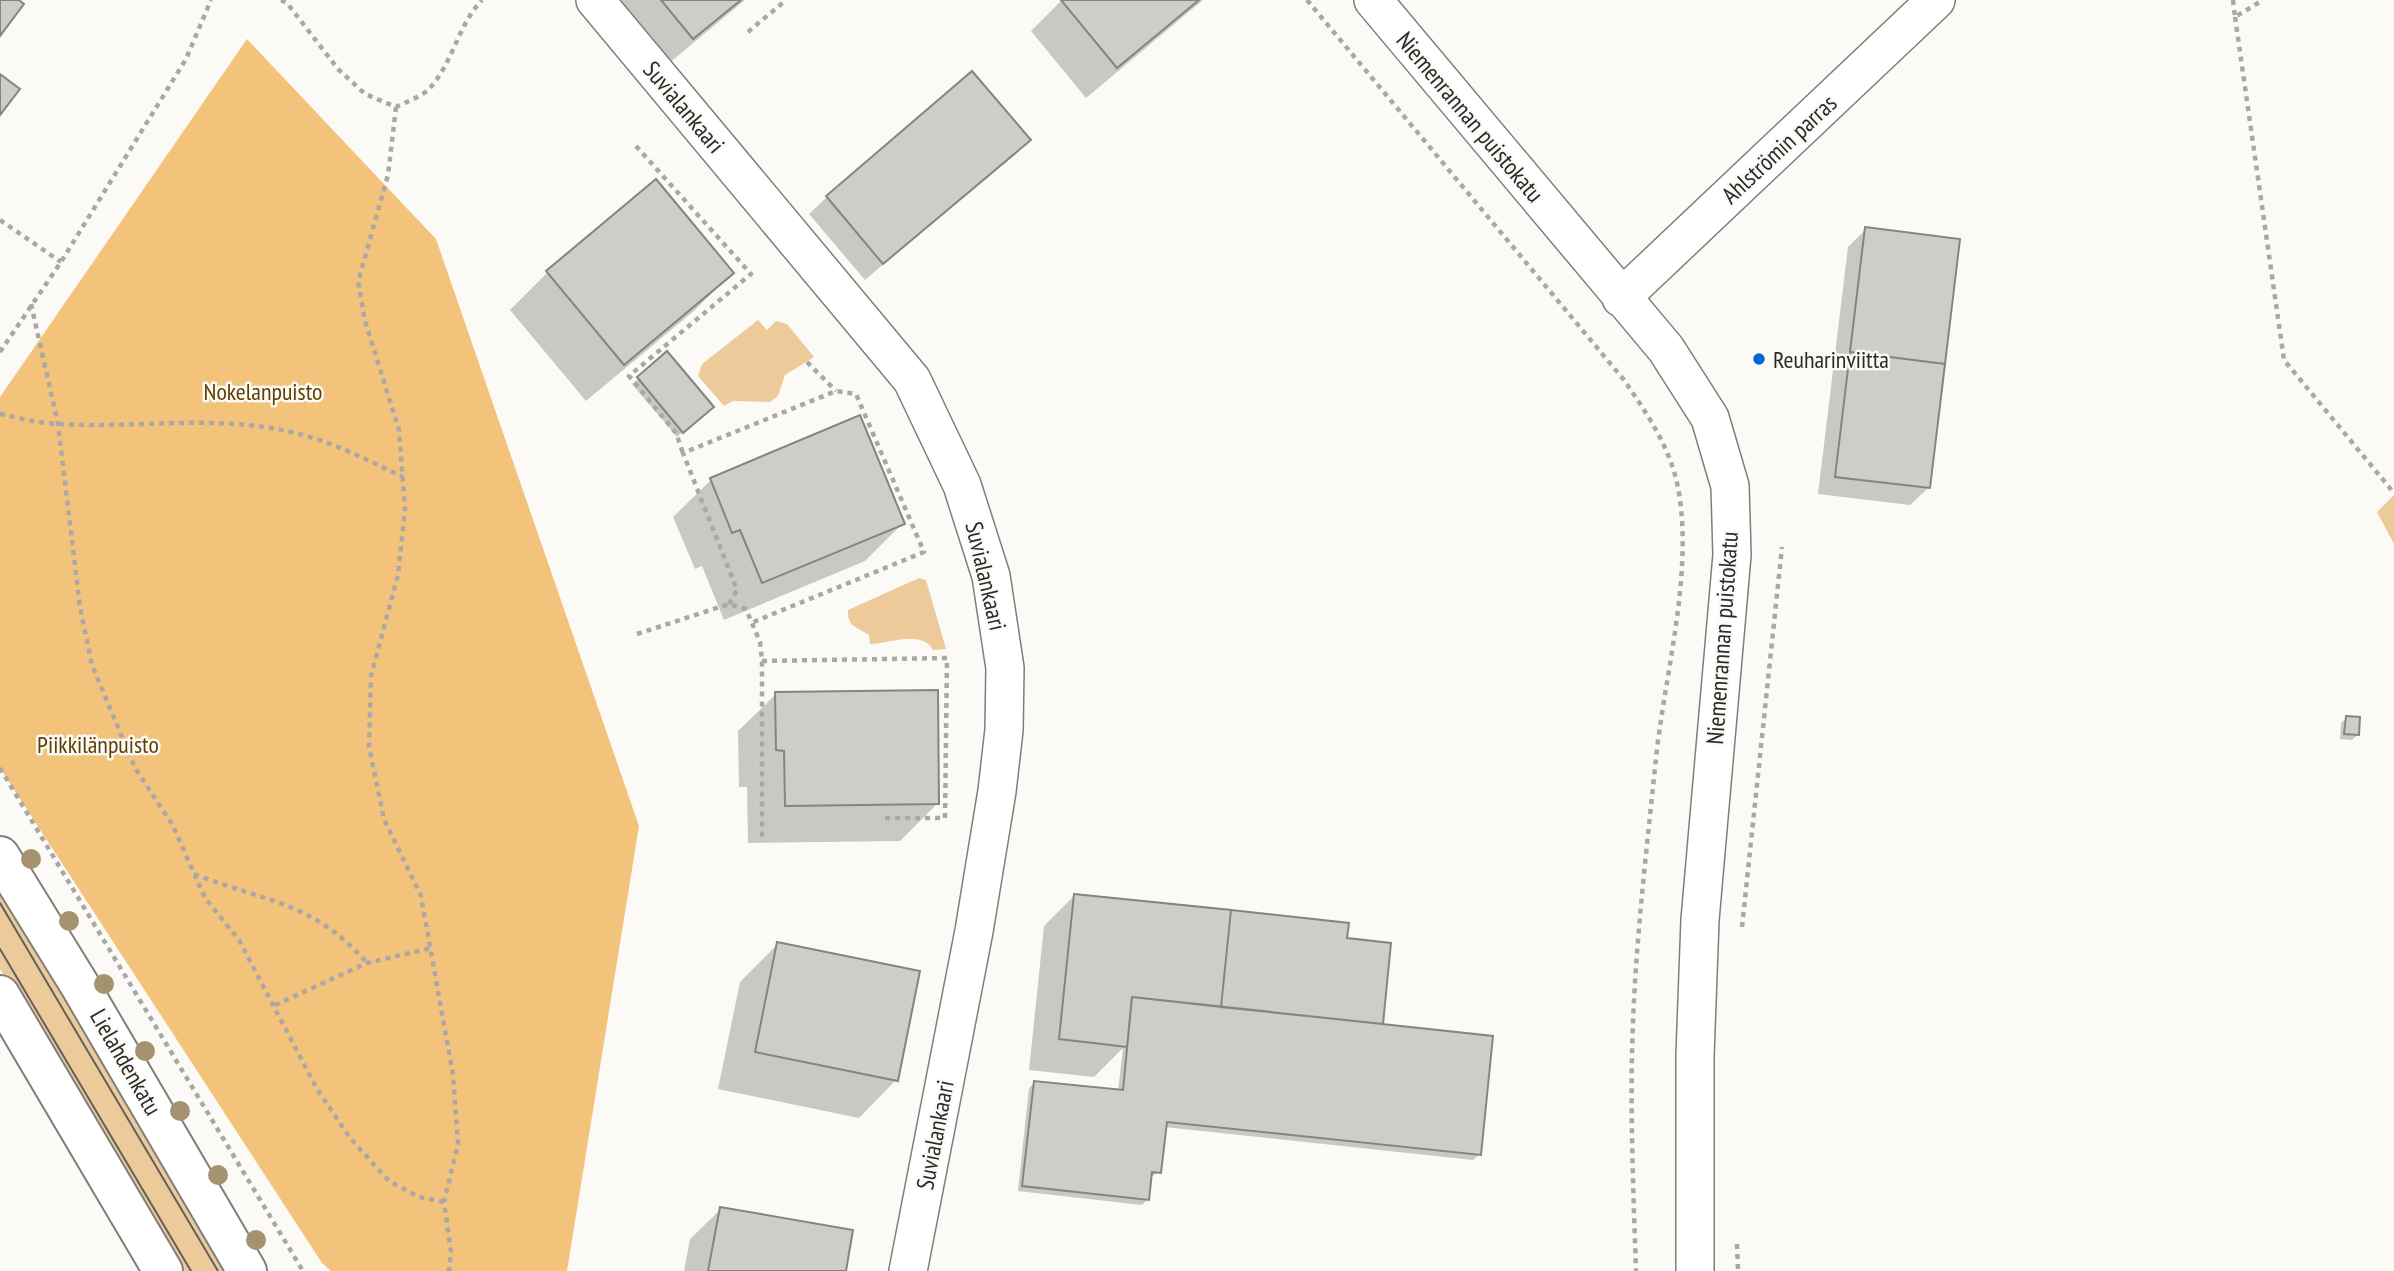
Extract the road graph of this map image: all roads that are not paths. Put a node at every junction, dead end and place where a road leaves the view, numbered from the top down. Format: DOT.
graph roads {
  1 [pos="595,0"];
  2 [pos="1373,0"];
  3 [pos="1936,0"];
  4 [pos="1621,298"];
  5 [pos="0,856"];
  6 [pos="0,995"];
  7 [pos="163,1271"];
  8 [pos="247,1271"];
  9 [pos="908,1271"];
  10 [pos="1695,1271"];
  1 -- 9 [label="street, Suvialankaari"];
  2 -- 4 [label="street, Niemenrannan puistokatu"];
  3 -- 4 [label="street, Ahlströmin parras"];
  4 -- 10 [label="street, Niemenrannan puistokatu"];
  5 -- 8 [label="main road, Lielahdenkatu"];
  6 -- 7 [label="main road"];
}
